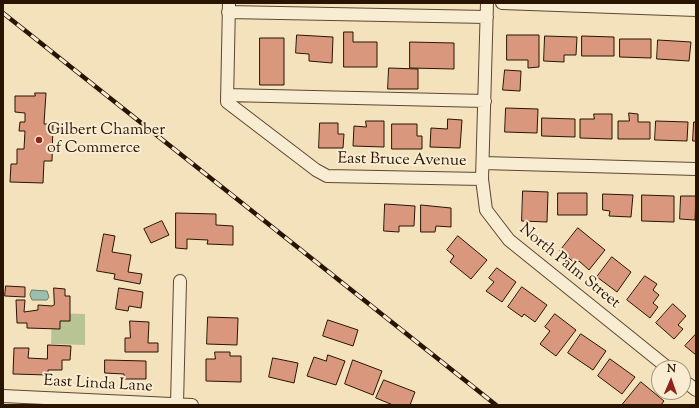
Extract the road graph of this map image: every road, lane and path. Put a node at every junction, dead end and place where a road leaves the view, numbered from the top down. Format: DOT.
graph roads {
  1 [pos="487,3"];
  2 [pos="502,3"];
  3 [pos="228,8"];
  4 [pos="696,10"];
  5 [pos="487,17"];
  6 [pos="227,99"];
  7 [pos="485,101"];
  8 [pos="483,163"];
  9 [pos="696,169"];
  10 [pos="482,179"];
  11 [pos="180,281"];
  12 [pos="658,360"];
  13 [pos="3,396"];
  14 [pos="177,404"];
  15 [pos="192,405"];
  1 -- 5 [label="street, North Palm Street"];
  2 -- 4 [label="street"];
  3 -- 5 [label="street"];
  3 -- 6 [label="street"];
  5 -- 7 [label="street, North Palm Street"];
  6 -- 7 [label="street"];
  6 -- 10 [label="street, East Bruce Avenue"];
  7 -- 8 [label="street, North Palm Street"];
  8 -- 9 [label="street, East Bruce Avenue"];
  8 -- 10 [label="street, North Palm Street"];
  10 -- 12 [label="street, North Palm Street"];
  11 -- 14 [label="street"];
  13 -- 14 [label="street, East Linda Lane"];
  14 -- 15 [label="street, East Linda Lane"];
}
